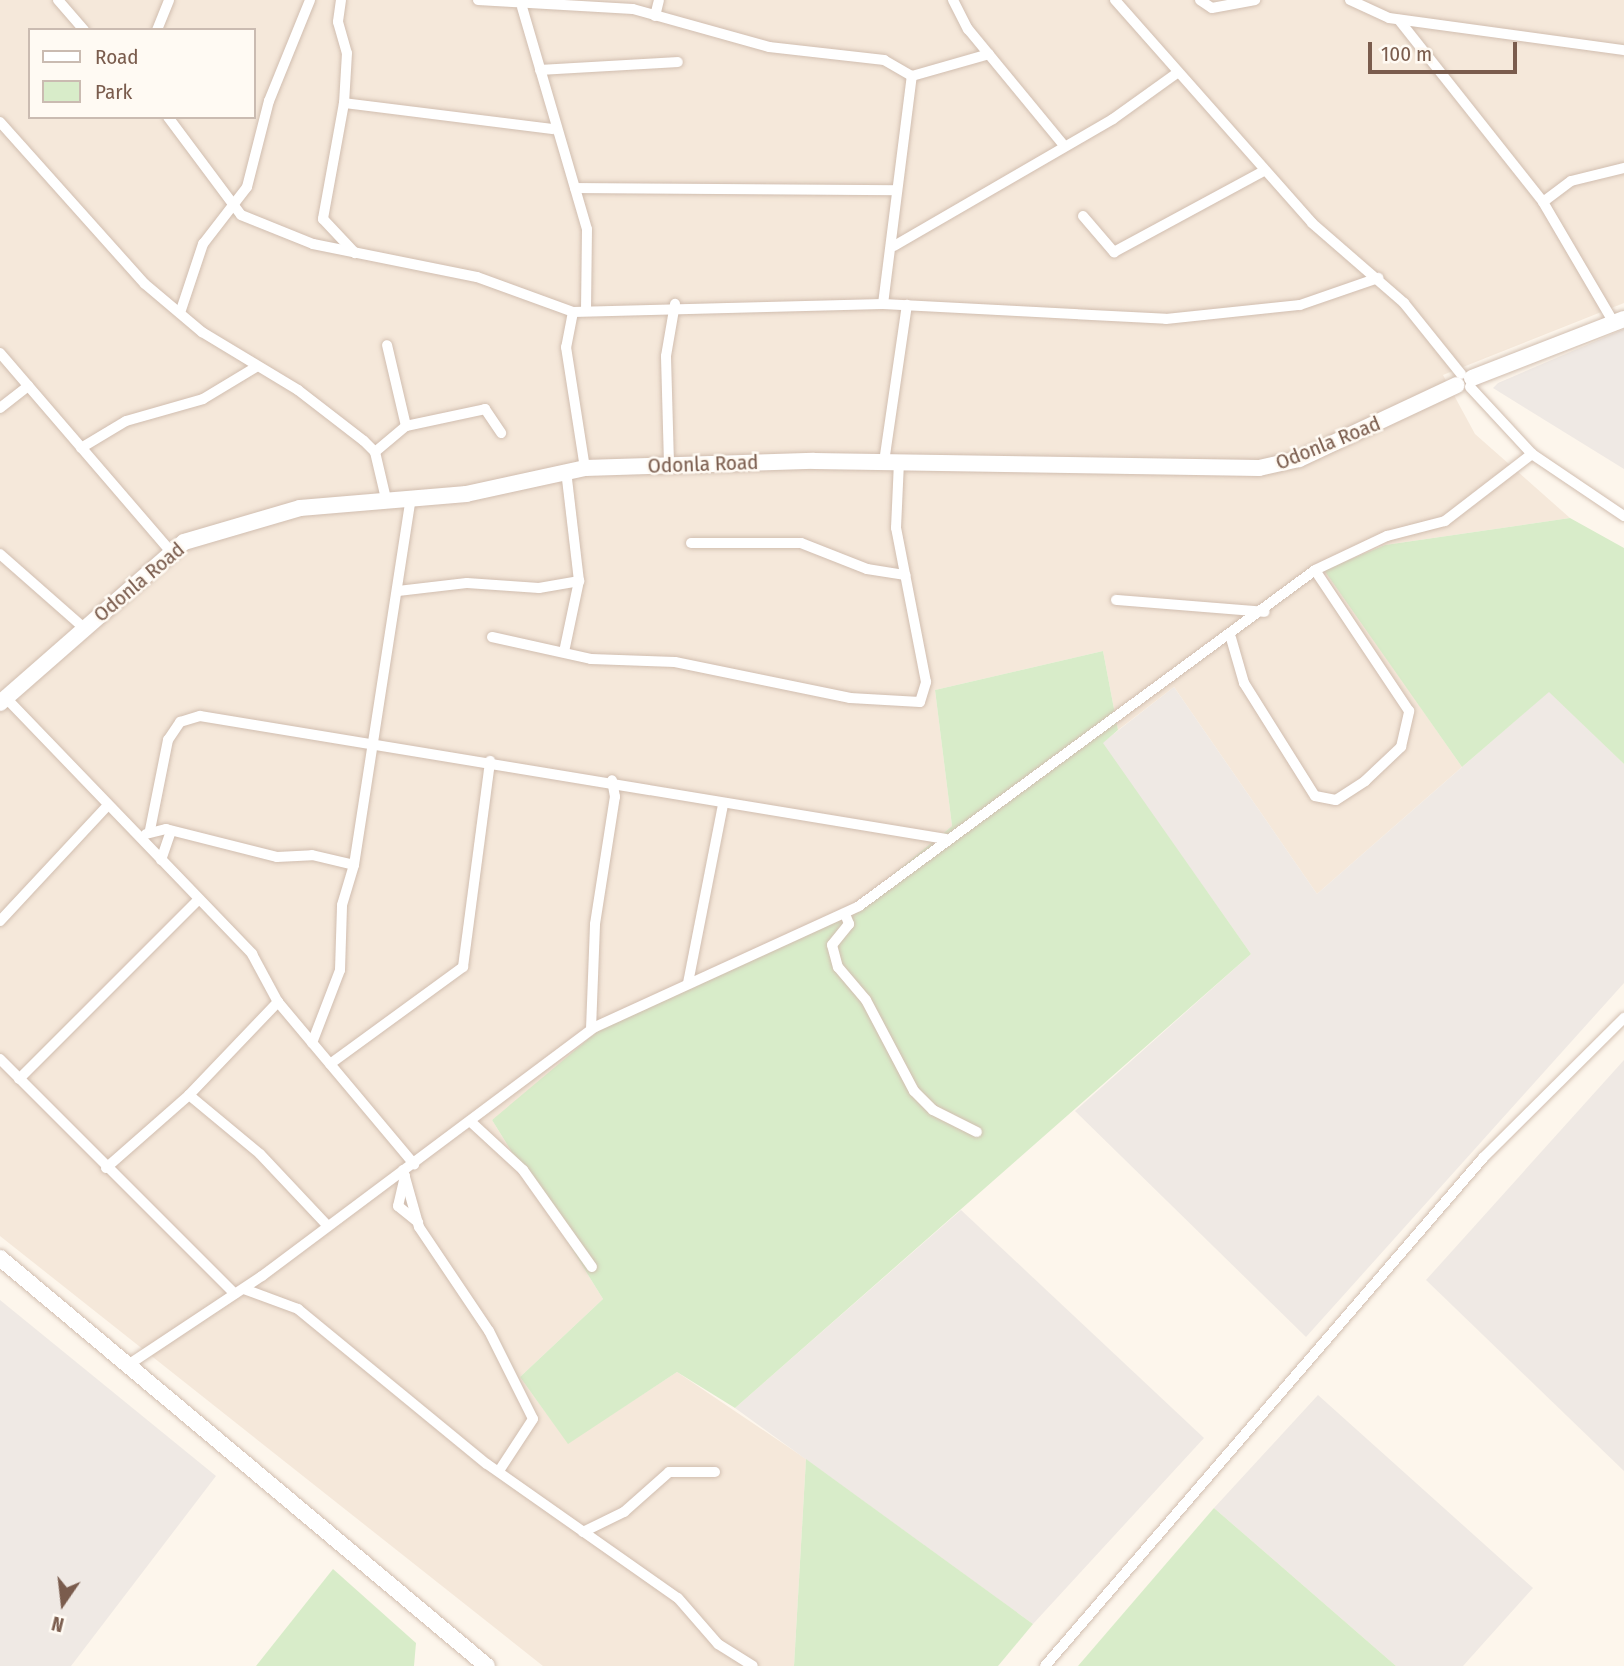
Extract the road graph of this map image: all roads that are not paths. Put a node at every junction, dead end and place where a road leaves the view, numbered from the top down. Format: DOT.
graph roads {
  1 [pos="58,0"];
  2 [pos="169,0"];
  3 [pos="310,0"];
  4 [pos="341,0"];
  5 [pos="478,0"];
  6 [pos="659,0"];
  7 [pos="953,0"];
  8 [pos="1115,0"];
  9 [pos="1200,0"];
  10 [pos="1255,0"];
  11 [pos="1354,1"];
  12 [pos="522,7"];
  13 [pos="655,16"];
  14 [pos="1399,20"];
  15 [pos="82,28"];
  16 [pos="159,28"];
  17 [pos="1624,50"];
  18 [pos="989,54"];
  19 [pos="678,61"];
  20 [pos="540,70"];
  21 [pos="1177,73"];
  22 [pos="912,76"];
  23 [pos="344,103"];
  24 [pos="169,119"];
  25 [pos="0,122"];
  26 [pos="553,130"];
  27 [pos="1062,143"];
  28 [pos="1624,168"];
  29 [pos="1264,171"];
  30 [pos="575,188"];
  31 [pos="896,190"];
  32 [pos="1543,202"];
  33 [pos="232,206"];
  34 [pos="1083,216"];
  35 [pos="894,246"];
  36 [pos="357,255"];
  37 [pos="1378,278"];
  38 [pos="675,304"];
  39 [pos="884,304"];
  40 [pos="907,305"];
  41 [pos="181,310"];
  42 [pos="586,310"];
  43 [pos="573,312"];
  44 [pos="1619,321"];
  45 [pos="387,345"];
  46 [pos="0,353"];
  47 [pos="257,367"];
  48 [pos="1465,381"];
  49 [pos="28,386"];
  50 [pos="0,408"];
  51 [pos="406,426"];
  52 [pos="501,433"];
  53 [pos="82,448"];
  54 [pos="375,452"];
  55 [pos="1532,454"];
  56 [pos="891,463"];
  57 [pos="669,464"];
  58 [pos="585,468"];
  59 [pos="566,471"];
  60 [pos="411,498"];
  61 [pos="386,499"];
  62 [pos="1624,516"];
  63 [pos="691,543"];
  64 [pos="171,552"];
  65 [pos="0,554"];
  66 [pos="1315,570"];
  67 [pos="906,575"];
  68 [pos="579,581"];
  69 [pos="398,591"];
  70 [pos="1116,600"];
  71 [pos="1265,612"];
  72 [pos="84,628"];
  73 [pos="492,637"];
  74 [pos="1231,638"];
  75 [pos="564,652"];
  76 [pos="4,701"];
  77 [pos="374,742"];
  78 [pos="490,761"];
  79 [pos="611,780"];
  80 [pos="108,805"];
  81 [pos="723,805"];
  82 [pos="157,808"];
  83 [pos="150,830"];
  84 [pos="169,830"];
  85 [pos="141,838"];
  86 [pos="946,839"];
  87 [pos="161,860"];
  88 [pos="354,865"];
  89 [pos="196,902"];
  90 [pos="845,914"];
  91 [pos="0,921"];
  92 [pos="688,984"];
  93 [pos="278,1002"];
  94 [pos="1624,1018"];
  95 [pos="591,1029"];
  96 [pos="312,1043"];
  97 [pos="0,1059"];
  98 [pos="330,1064"];
  99 [pos="19,1079"];
  100 [pos="189,1095"];
  101 [pos="471,1122"];
  102 [pos="978,1132"];
  103 [pos="414,1164"];
  104 [pos="106,1168"];
  105 [pos="404,1173"];
  106 [pos="418,1222"];
  107 [pos="326,1224"];
  108 [pos="0,1258"];
  109 [pos="592,1267"];
  110 [pos="262,1276"];
  111 [pos="239,1291"];
  112 [pos="263,1294"];
  113 [pos="128,1366"];
  114 [pos="499,1471"];
  115 [pos="715,1472"];
  116 [pos="583,1532"];
  117 [pos="487,1666"];
  118 [pos="753,1666"];
  119 [pos="1045,1666"];
  1 -- 15 [label="street"];
  2 -- 16 [label="street"];
  3 -- 33 [label="street"];
  4 -- 23 [label="street"];
  5 -- 12 [label="street"];
  6 -- 13 [label="street"];
  7 -- 18 [label="street"];
  8 -- 21 [label="street"];
  9 -- 10 [label="street"];
  11 -- 14 [label="street"];
  12 -- 13 [label="street"];
  12 -- 20 [label="street"];
  13 -- 22 [label="street"];
  14 -- 17 [label="street"];
  14 -- 32 [label="street"];
  18 -- 22 [label="street"];
  18 -- 27 [label="street"];
  19 -- 20 [label="street"];
  20 -- 26 [label="street"];
  21 -- 27 [label="street"];
  21 -- 29 [label="street"];
  22 -- 31 [label="street"];
  23 -- 26 [label="street"];
  23 -- 36 [label="street"];
  24 -- 33 [label="street"];
  25 -- 41 [label="street"];
  26 -- 30 [label="street"];
  27 -- 35 [label="street"];
  28 -- 32 [label="street"];
  29 -- 34 [label="street"];
  29 -- 37 [label="street"];
  30 -- 31 [label="street"];
  30 -- 42 [label="street"];
  31 -- 35 [label="street"];
  32 -- 44 [label="street"];
  33 -- 36 [label="street"];
  33 -- 41 [label="street"];
  35 -- 39 [label="street"];
  36 -- 43 [label="street"];
  37 -- 40 [label="street"];
  37 -- 48 [label="street"];
  38 -- 39 [label="street"];
  38 -- 42 [label="street"];
  38 -- 57 [label="street"];
  39 -- 40 [label="street"];
  40 -- 56 [label="street"];
  41 -- 47 [label="street"];
  42 -- 43 [label="street"];
  43 -- 58 [label="street"];
  44 -- 48 [label="street, Odonla Road"];
  45 -- 51 [label="street"];
  46 -- 49 [label="street"];
  47 -- 53 [label="street"];
  47 -- 54 [label="street"];
  48 -- 55 [label="street"];
  48 -- 56 [label="street, Odonla Road"];
  49 -- 50 [label="street"];
  49 -- 53 [label="street"];
  51 -- 52 [label="street"];
  51 -- 54 [label="street"];
  53 -- 64 [label="street"];
  54 -- 61 [label="street"];
  55 -- 62 [label="street"];
  55 -- 66 [label="street"];
  56 -- 57 [label="street, Odonla Road"];
  56 -- 67 [label="street"];
  57 -- 58 [label="street, Odonla Road"];
  58 -- 59 [label="street, Odonla Road"];
  59 -- 60 [label="street, Odonla Road"];
  59 -- 68 [label="street"];
  60 -- 61 [label="street, Odonla Road"];
  60 -- 69 [label="street"];
  61 -- 64 [label="street, Odonla Road"];
  63 -- 67 [label="street"];
  64 -- 72 [label="street, Odonla Road"];
  65 -- 72 [label="street"];
  66 -- 71 [label="street"];
  66 -- 74 [label="street"];
  67 -- 75 [label="street"];
  68 -- 69 [label="street"];
  68 -- 75 [label="street"];
  69 -- 77 [label="street"];
  70 -- 71 [label="street"];
  71 -- 74 [label="street"];
  72 -- 76 [label="street, Odonla Road"];
  73 -- 75 [label="street"];
  74 -- 86 [label="street"];
  76 -- 80 [label="street"];
  77 -- 78 [label="street"];
  77 -- 82 [label="street"];
  77 -- 88 [label="street"];
  78 -- 79 [label="street"];
  78 -- 98 [label="street"];
  79 -- 81 [label="street"];
  79 -- 95 [label="street"];
  80 -- 85 [label="street"];
  80 -- 91 [label="street"];
  81 -- 86 [label="street"];
  81 -- 92 [label="street"];
  82 -- 83 [label="street"];
  82 -- 84 [label="street"];
  83 -- 84 [label="street"];
  83 -- 85 [label="street"];
  84 -- 87 [label="street"];
  84 -- 88 [label="street"];
  85 -- 87 [label="street"];
  86 -- 90 [label="street"];
  87 -- 89 [label="street"];
  88 -- 96 [label="street"];
  89 -- 93 [label="street"];
  89 -- 99 [label="street"];
  90 -- 92 [label="street"];
  90 -- 102 [label="street"];
  92 -- 95 [label="street"];
  93 -- 96 [label="street"];
  93 -- 100 [label="street"];
  94 -- 119 [label="street"];
  95 -- 101 [label="street"];
  96 -- 98 [label="street"];
  97 -- 99 [label="street"];
  98 -- 103 [label="street"];
  99 -- 104 [label="street"];
  100 -- 104 [label="street"];
  100 -- 107 [label="street"];
  101 -- 103 [label="street"];
  101 -- 109 [label="street"];
  103 -- 105 [label="street"];
  104 -- 111 [label="street"];
  105 -- 106 [label="street"];
  105 -- 106 [label="street"];
  105 -- 107 [label="street"];
  106 -- 114 [label="street"];
  107 -- 110 [label="street"];
  108 -- 113 [label="street"];
  110 -- 111 [label="street"];
  110 -- 112 [label="street"];
  111 -- 112 [label="street"];
  111 -- 113 [label="street"];
  112 -- 114 [label="street"];
  113 -- 117 [label="street"];
  114 -- 116 [label="street"];
  115 -- 116 [label="street"];
  116 -- 118 [label="street"];
}
